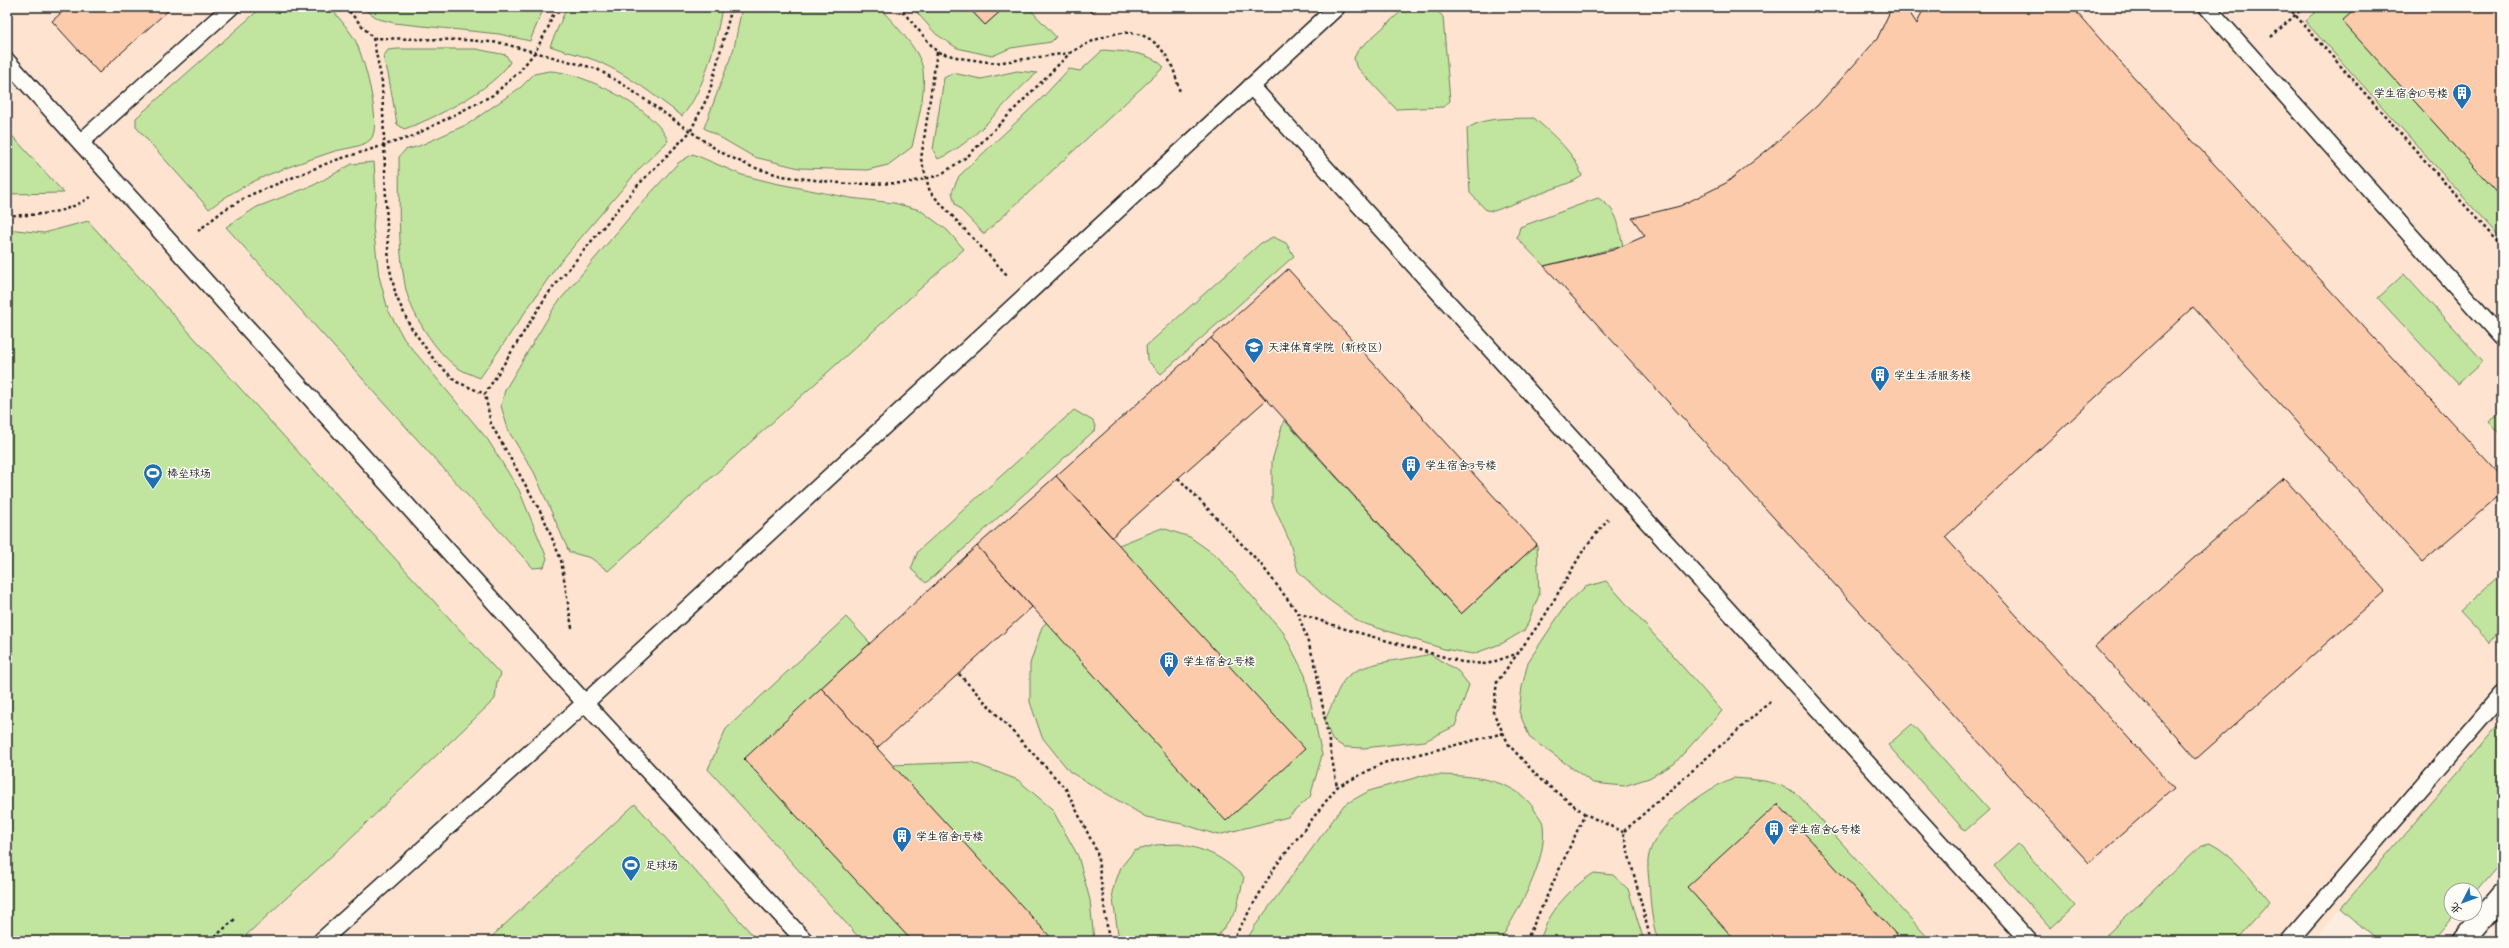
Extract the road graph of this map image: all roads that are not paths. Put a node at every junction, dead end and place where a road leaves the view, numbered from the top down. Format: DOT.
graph roads {
  1 [pos="231,7"];
  2 [pos="1337,7"];
  3 [pos="2207,7"];
  4 [pos="7,61"];
  5 [pos="1251,86"];
  6 [pos="81,142"];
  7 [pos="2502,338"];
  8 [pos="2502,694"];
  9 [pos="585,703"];
  10 [pos="2502,895"];
  11 [pos="320,941"];
  12 [pos="805,941"];
  13 [pos="2029,941"];
  14 [pos="2289,941"];
  15 [pos="2463,941"];
  1 -- 6 [label="lane"];
  2 -- 5 [label="lane"];
  3 -- 7 [label="lane"];
  4 -- 6 [label="lane"];
  5 -- 9 [label="lane"];
  5 -- 13 [label="lane"];
  6 -- 9 [label="lane"];
  8 -- 14 [label="lane"];
  9 -- 11 [label="lane"];
  9 -- 12 [label="lane"];
  10 -- 15 [label="main road"];
}
